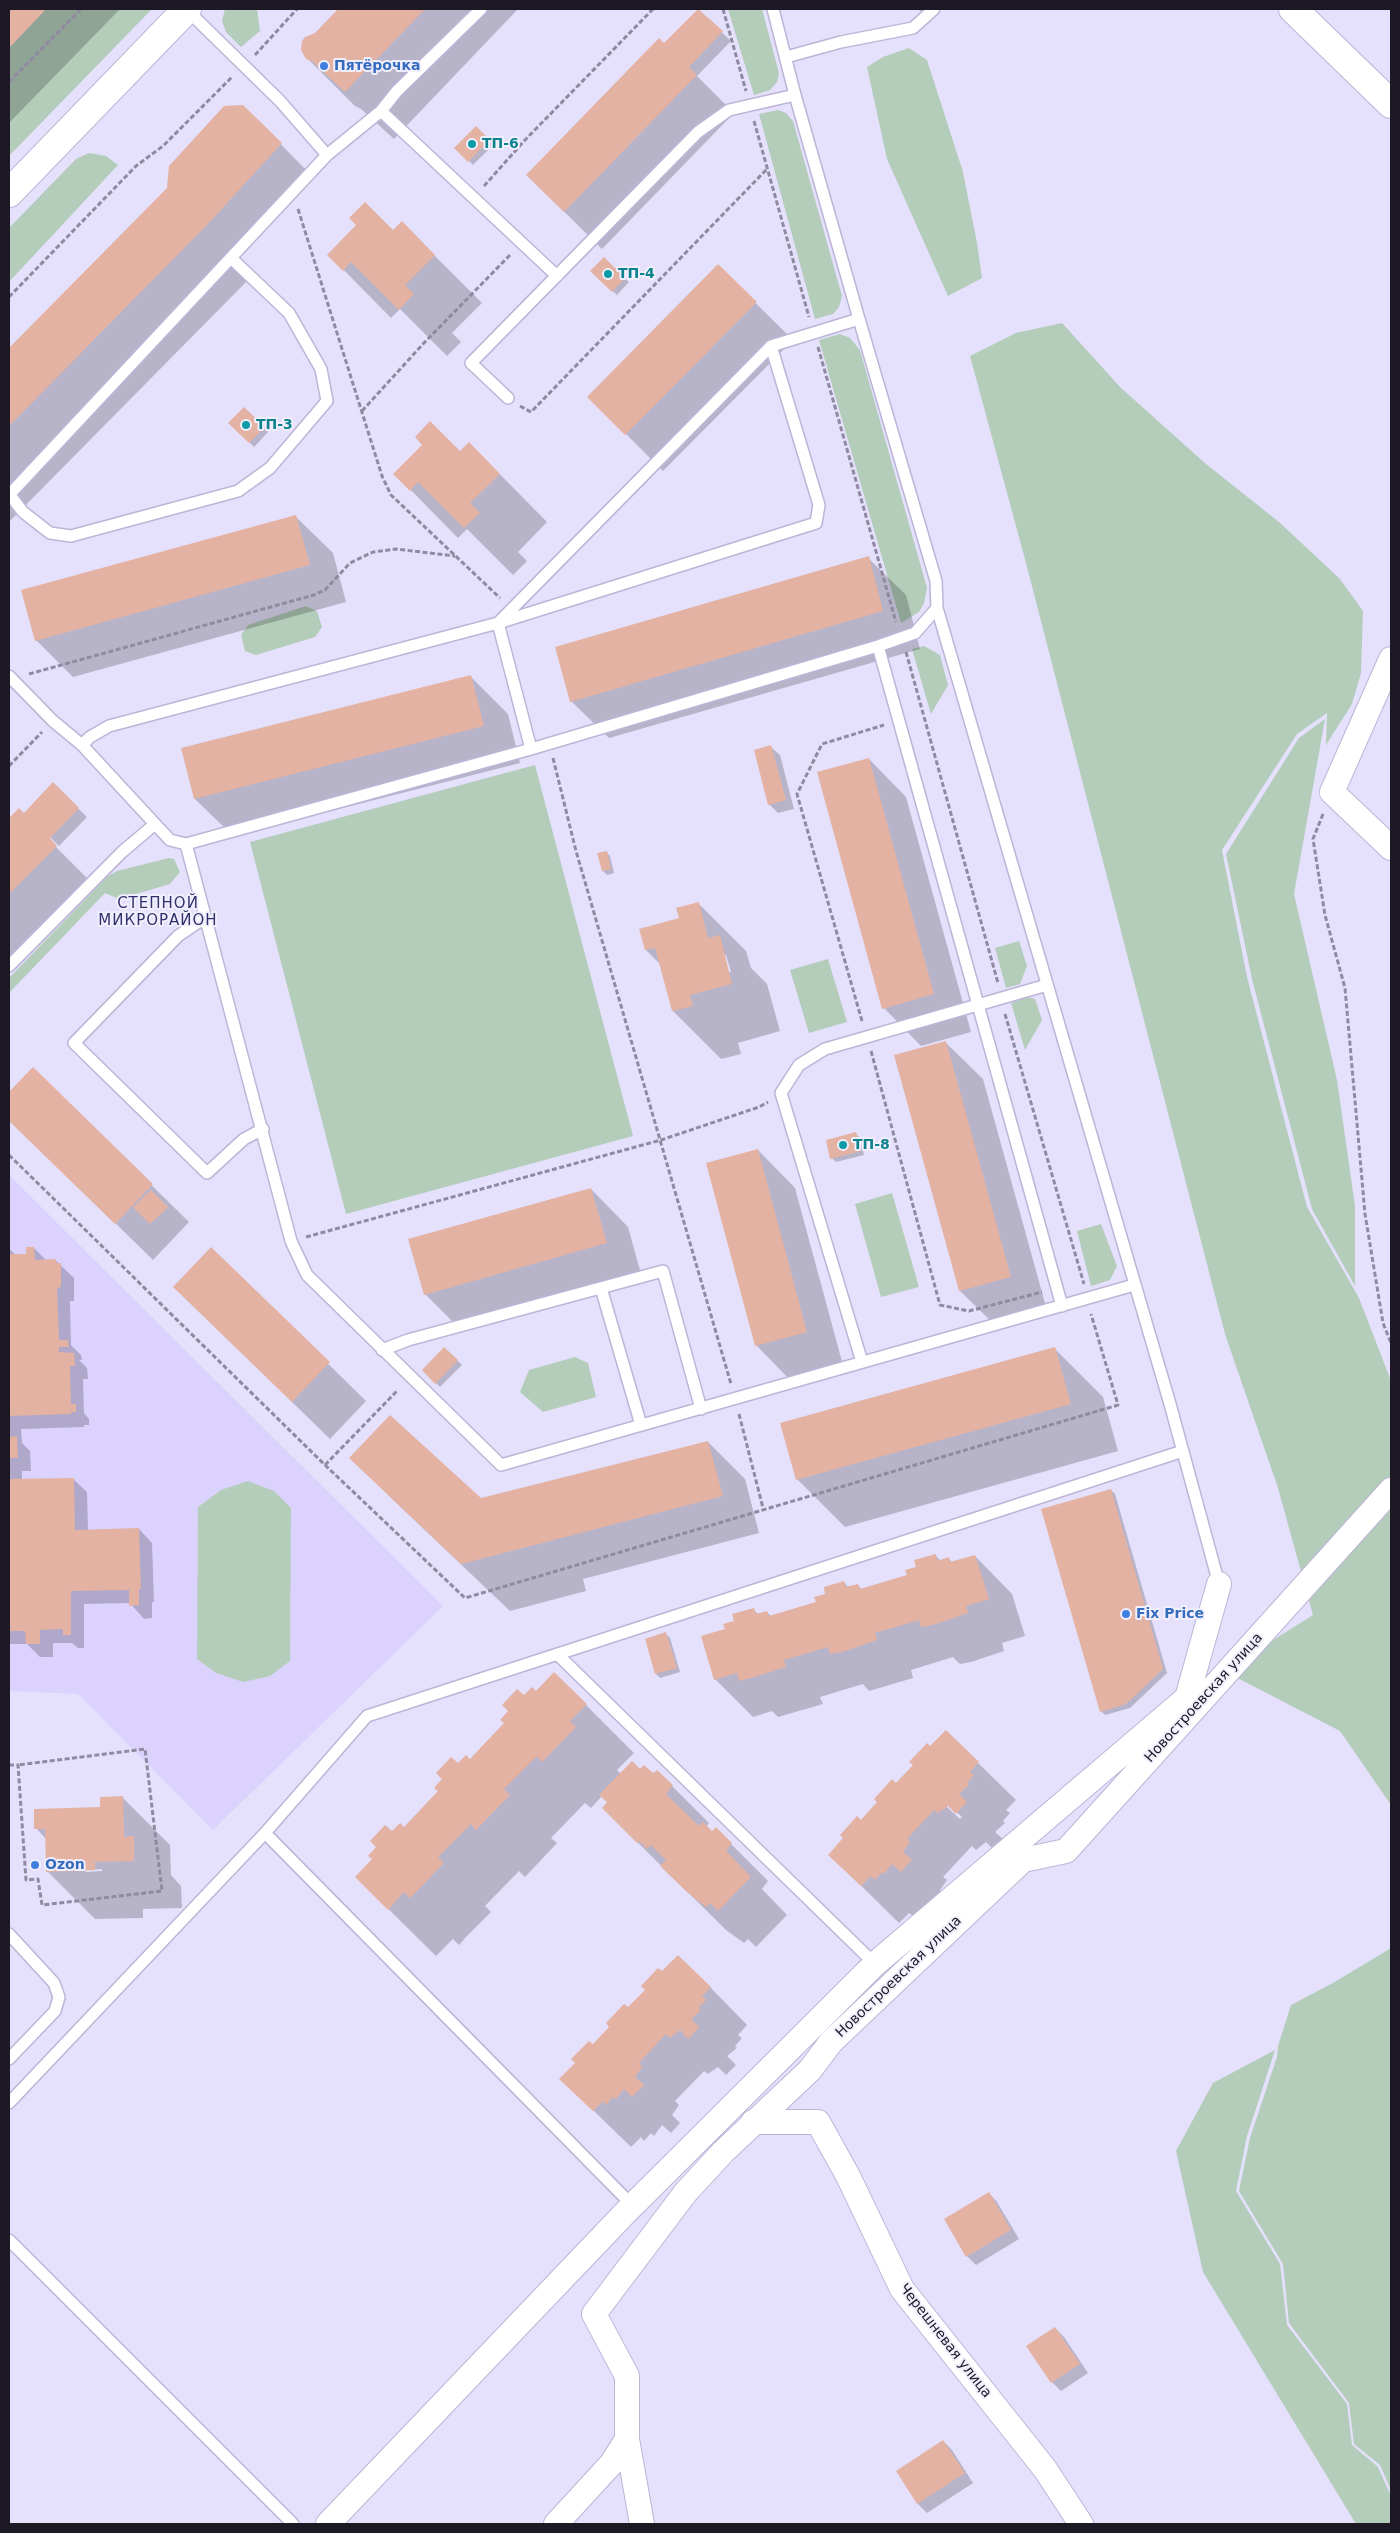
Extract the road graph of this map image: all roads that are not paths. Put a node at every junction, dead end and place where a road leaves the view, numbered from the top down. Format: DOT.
graph roads {
  1 [pos="187,9"];
  2 [pos="481,9"];
  3 [pos="773,9"];
  4 [pos="934,9"];
  5 [pos="1293,9"];
  6 [pos="786,57"];
  7 [pos="795,95"];
  8 [pos="1391,104"];
  9 [pos="381,111"];
  10 [pos="327,155"];
  11 [pos="9,193"];
  12 [pos="231,258"];
  13 [pos="557,276"];
  14 [pos="859,318"];
  15 [pos="771,346"];
  16 [pos="508,398"];
  17 [pos="9,495"];
  18 [pos="937,608"];
  19 [pos="498,623"];
  20 [pos="878,646"];
  21 [pos="1391,660"];
  22 [pos="10,677"];
  23 [pos="82,745"];
  24 [pos="531,748"];
  25 [pos="155,824"];
  26 [pos="186,844"];
  27 [pos="1391,848"];
  28 [pos="207,919"];
  29 [pos="9,966"];
  30 [pos="1047,985"];
  31 [pos="978,1004"];
  32 [pos="263,1129"];
  33 [pos="1134,1285"];
  34 [pos="601,1288"];
  35 [pos="1062,1306"];
  36 [pos="382,1350"];
  37 [pos="862,1362"];
  38 [pos="700,1409"];
  39 [pos="641,1425"];
  40 [pos="1183,1451"];
  41 [pos="1391,1490"];
  42 [pos="1219,1584"];
  43 [pos="557,1654"];
  44 [pos="265,1833"];
  45 [pos="9,1934"];
  46 [pos="876,1964"];
  47 [pos="9,2059"];
  48 [pos="9,2103"];
  49 [pos="753,2122"];
  50 [pos="633,2206"];
  51 [pos="9,2240"];
  52 [pos="628,2439"];
  53 [pos="293,2524"];
  54 [pos="328,2524"];
  55 [pos="556,2524"];
  56 [pos="642,2524"];
  57 [pos="1081,2524"];
  1 -- 10 [label="lane"];
  1 -- 11 [label="main road"];
  2 -- 9 [label="lane"];
  3 -- 6 [label="lane"];
  4 -- 6 [label="lane"];
  5 -- 8 [label="main road"];
  6 -- 7 [label="lane"];
  7 -- 13 [label="lane"];
  7 -- 14 [label="lane"];
  9 -- 10 [label="lane"];
  9 -- 13 [label="lane"];
  10 -- 12 [label="lane"];
  12 -- 17 [label="lane"];
  12 -- 17 [label="lane"];
  13 -- 16 [label="lane"];
  14 -- 15 [label="lane"];
  14 -- 18 [label="lane"];
  15 -- 19 [label="lane"];
  15 -- 19 [label="lane"];
  18 -- 20 [label="lane"];
  18 -- 30 [label="lane"];
  19 -- 23 [label="lane"];
  19 -- 24 [label="lane"];
  20 -- 24 [label="lane"];
  20 -- 31 [label="lane"];
  21 -- 27 [label="street"];
  22 -- 23 [label="lane"];
  23 -- 25 [label="lane"];
  24 -- 26 [label="lane"];
  25 -- 26 [label="lane"];
  25 -- 29 [label="lane"];
  26 -- 28 [label="lane"];
  28 -- 32 [label="lane"];
  28 -- 32 [label="lane"];
  30 -- 31 [label="lane"];
  30 -- 33 [label="lane"];
  31 -- 35 [label="lane"];
  31 -- 37 [label="lane"];
  32 -- 36 [label="lane"];
  33 -- 35 [label="lane"];
  33 -- 40 [label="lane"];
  34 -- 36 [label="lane"];
  34 -- 38 [label="lane"];
  34 -- 39 [label="lane"];
  35 -- 37 [label="lane"];
  36 -- 39 [label="lane"];
  37 -- 38 [label="lane"];
  38 -- 39 [label="lane"];
  40 -- 42 [label="lane"];
  40 -- 43 [label="lane"];
  41 -- 49 [label="street, Новостроевская улица"];
  42 -- 46 [label="street"];
  43 -- 44 [label="lane"];
  43 -- 46 [label="lane"];
  44 -- 48 [label="lane"];
  44 -- 50 [label="lane"];
  45 -- 47 [label="lane"];
  46 -- 50 [label="street"];
  49 -- 52 [label="street, Новостроевская улица"];
  49 -- 57 [label="street, Черешневая улица"];
  50 -- 54 [label="street"];
  51 -- 53 [label="lane"];
  52 -- 55 [label="street"];
  52 -- 56 [label="street"];
}
